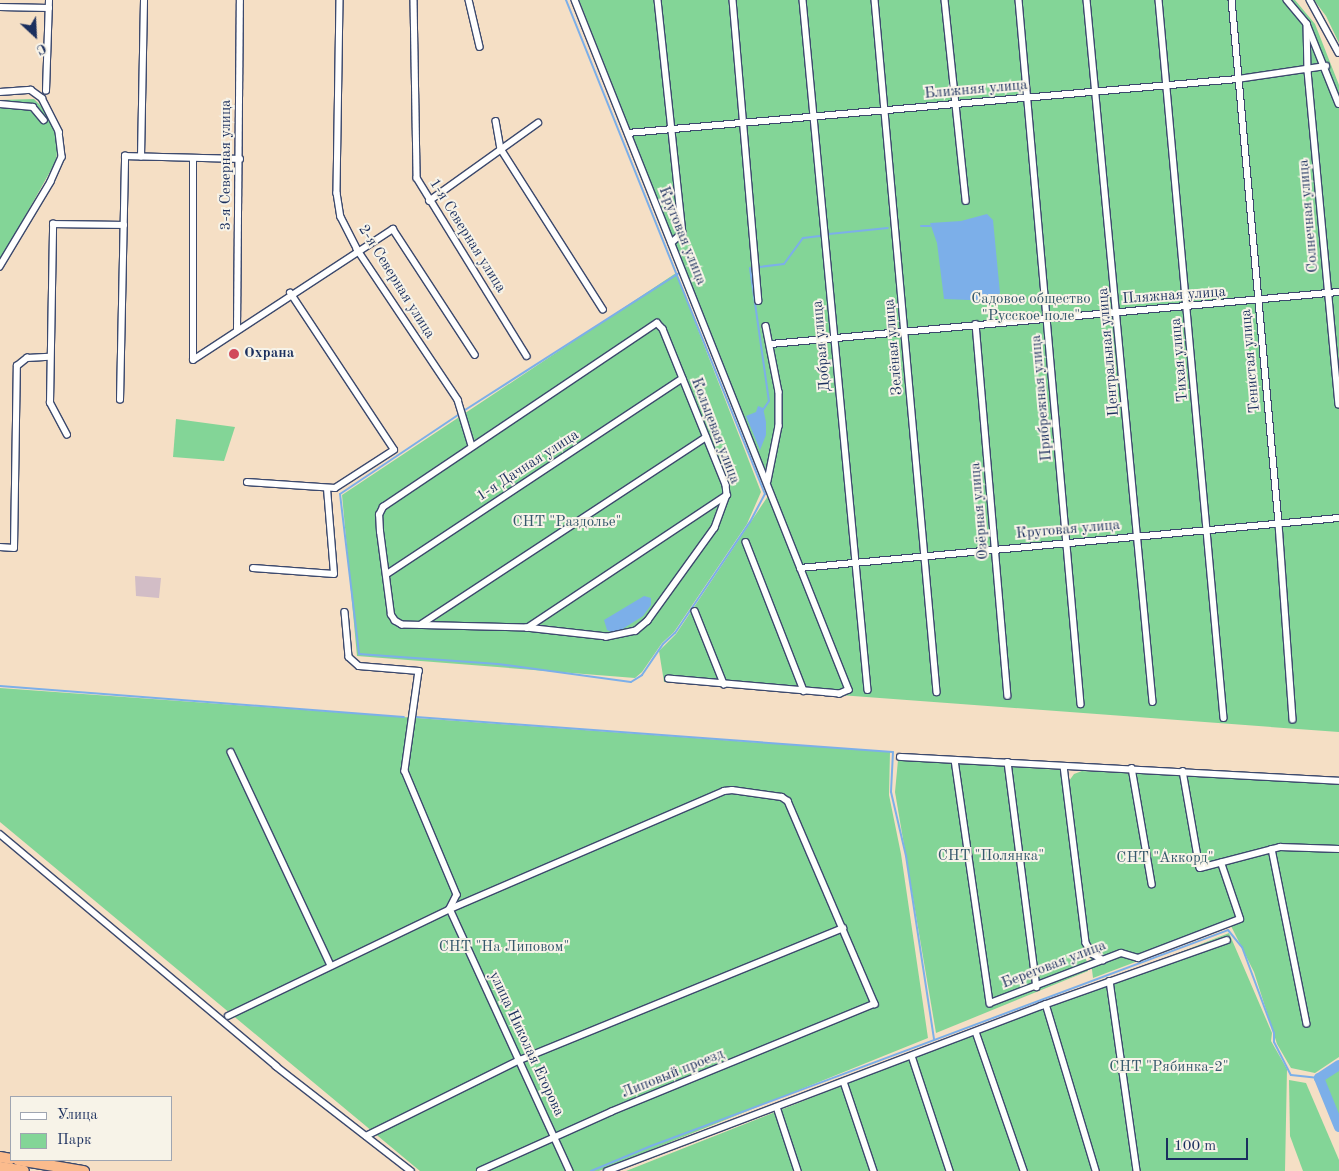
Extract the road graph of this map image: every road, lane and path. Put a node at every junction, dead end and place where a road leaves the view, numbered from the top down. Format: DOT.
graph roads {
  1 [pos="49,0"];
  2 [pos="144,0"];
  3 [pos="240,0"];
  4 [pos="340,0"];
  5 [pos="414,0"];
  6 [pos="469,0"];
  7 [pos="575,0"];
  8 [pos="658,0"];
  9 [pos="732,0"];
  10 [pos="803,0"];
  11 [pos="875,0"];
  12 [pos="945,0"];
  13 [pos="1019,0"];
  14 [pos="1087,0"];
  15 [pos="1159,0"];
  16 [pos="1232,0"];
  17 [pos="1287,0"];
  18 [pos="1310,0"];
  19 [pos="0,7"];
  20 [pos="49,8"];
  21 [pos="1307,24"];
  22 [pos="480,47"];
  23 [pos="1339,53"];
  24 [pos="1326,66"];
  25 [pos="1308,71"];
  26 [pos="1238,79"];
  27 [pos="1168,84"];
  28 [pos="46,91"];
  29 [pos="1096,91"];
  30 [pos="0,92"];
  31 [pos="1028,98"];
  32 [pos="0,104"];
  33 [pos="955,104"];
  34 [pos="1339,104"];
  35 [pos="884,111"];
  36 [pos="815,115"];
  37 [pos="44,120"];
  38 [pos="496,121"];
  39 [pos="538,123"];
  40 [pos="743,123"];
  41 [pos="672,130"];
  42 [pos="628,133"];
  43 [pos="502,149"];
  44 [pos="141,157"];
  45 [pos="193,159"];
  46 [pos="240,159"];
  47 [pos="429,201"];
  48 [pos="966,201"];
  49 [pos="124,225"];
  50 [pos="672,243"];
  51 [pos="357,250"];
  52 [pos="0,266"];
  53 [pos="1339,292"];
  54 [pos="290,293"];
  55 [pos="1329,293"];
  56 [pos="759,301"];
  57 [pos="1258,302"];
  58 [pos="1188,307"];
  59 [pos="603,309"];
  60 [pos="1118,312"];
  61 [pos="1048,318"];
  62 [pos="976,324"];
  63 [pos="766,326"];
  64 [pos="237,330"];
  65 [pos="905,331"];
  66 [pos="834,339"];
  67 [pos="771,344"];
  68 [pos="475,355"];
  69 [pos="527,356"];
  70 [pos="49,357"];
  71 [pos="682,379"];
  72 [pos="120,400"];
  73 [pos="1339,405"];
  74 [pos="67,435"];
  75 [pos="706,437"];
  76 [pos="472,446"];
  77 [pos="768,481"];
  78 [pos="247,482"];
  79 [pos="327,489"];
  80 [pos="726,495"];
  81 [pos="1339,518"];
  82 [pos="1279,524"];
  83 [pos="1208,529"];
  84 [pos="1138,537"];
  85 [pos="746,542"];
  86 [pos="1067,542"];
  87 [pos="0,547"];
  88 [pos="996,549"];
  89 [pos="926,556"];
  90 [pos="854,562"];
  91 [pos="253,568"];
  92 [pos="800,568"];
  93 [pos="387,574"];
  94 [pos="696,611"];
  95 [pos="345,612"];
  96 [pos="420,625"];
  97 [pos="527,628"];
  98 [pos="669,679"];
  99 [pos="724,684"];
  100 [pos="804,690"];
  101 [pos="868,690"];
  102 [pos="937,692"];
  103 [pos="1008,696"];
  104 [pos="1153,702"];
  105 [pos="1081,704"];
  106 [pos="1224,718"];
  107 [pos="1293,719"];
  108 [pos="231,752"];
  109 [pos="900,757"];
  110 [pos="955,760"];
  111 [pos="1008,762"];
  112 [pos="1064,766"];
  113 [pos="1132,768"];
  114 [pos="1183,771"];
  115 [pos="1339,781"];
  116 [pos="0,834"];
  117 [pos="1272,849"];
  118 [pos="1339,849"];
  119 [pos="1221,863"];
  120 [pos="1152,884"];
  121 [pos="450,909"];
  122 [pos="843,928"];
  123 [pos="1227,940"];
  124 [pos="1103,960"];
  125 [pos="331,965"];
  126 [pos="1110,982"];
  127 [pos="1037,987"];
  128 [pos="1046,1004"];
  129 [pos="228,1016"];
  130 [pos="1306,1024"];
  131 [pos="976,1032"];
  132 [pos="912,1056"];
  133 [pos="520,1060"];
  134 [pos="844,1082"];
  135 [pos="777,1107"];
  136 [pos="366,1136"];
  137 [pos="555,1137"];
  138 [pos="24,1161"];
  139 [pos="0,1167"];
  140 [pos="24,1171"];
  141 [pos="84,1171"];
  142 [pos="411,1171"];
  143 [pos="481,1171"];
  144 [pos="570,1171"];
  145 [pos="606,1171"];
  146 [pos="798,1171"];
  147 [pos="874,1171"];
  148 [pos="950,1171"];
  149 [pos="1024,1171"];
  150 [pos="1096,1171"];
  151 [pos="1137,1171"];
  1 -- 20 [label="street"];
  2 -- 44 [label="street"];
  3 -- 46 [label="street, 3-я Северная улица"];
  4 -- 51 [label="street, 2-я Северная улица"];
  5 -- 47 [label="street, 1-я Северная улица"];
  6 -- 22 [label="street"];
  7 -- 42 [label="street, Круговая улица"];
  8 -- 41 [label="street"];
  9 -- 40 [label="street"];
  10 -- 36 [label="street, Добрая улица"];
  11 -- 35 [label="street, Зелёная улица"];
  12 -- 33 [label="street"];
  13 -- 31 [label="street, Прибрежная улица"];
  14 -- 29 [label="street, Центральная улица"];
  15 -- 27 [label="street, Тихая улица"];
  16 -- 26 [label="street, Тенистая улица"];
  17 -- 21 [label="street"];
  18 -- 23 [label="street"];
  19 -- 20 [label="street"];
  20 -- 28 [label="street"];
  21 -- 24 [label="street"];
  21 -- 25 [label="street, Солнечная улица"];
  24 -- 25 [label="street, Ближняя улица"];
  24 -- 34 [label="street"];
  25 -- 26 [label="street, Ближняя улица"];
  25 -- 55 [label="street, Солнечная улица"];
  26 -- 27 [label="street, Ближняя улица"];
  26 -- 57 [label="street, Тенистая улица"];
  27 -- 29 [label="street, Ближняя улица"];
  27 -- 58 [label="street, Тихая улица"];
  29 -- 31 [label="street, Ближняя улица"];
  29 -- 60 [label="street, Центральная улица"];
  30 -- 52 [label="street"];
  31 -- 33 [label="street, Ближняя улица"];
  31 -- 61 [label="street, Прибрежная улица"];
  32 -- 37 [label="street"];
  33 -- 35 [label="street, Ближняя улица"];
  33 -- 48 [label="street"];
  35 -- 36 [label="street, Ближняя улица"];
  35 -- 65 [label="street, Зелёная улица"];
  36 -- 40 [label="street, Ближняя улица"];
  36 -- 66 [label="street, Добрая улица"];
  38 -- 43 [label="street"];
  39 -- 43 [label="street"];
  40 -- 41 [label="street, Ближняя улица"];
  40 -- 56 [label="street"];
  41 -- 42 [label="street, Ближняя улица"];
  41 -- 50 [label="street"];
  42 -- 50 [label="street, Круговая улица"];
  43 -- 47 [label="street"];
  43 -- 59 [label="street"];
  44 -- 45 [label="street"];
  44 -- 49 [label="street"];
  45 -- 46 [label="street"];
  45 -- 64 [label="street"];
  46 -- 64 [label="street, 3-я Северная улица"];
  47 -- 69 [label="street, 1-я Северная улица"];
  49 -- 70 [label="street"];
  49 -- 72 [label="street"];
  50 -- 77 [label="street, Круговая улица"];
  51 -- 54 [label="street"];
  51 -- 68 [label="street"];
  51 -- 76 [label="street, 2-я Северная улица"];
  53 -- 55 [label="street, Пляжная улица"];
  54 -- 64 [label="street"];
  54 -- 79 [label="street"];
  55 -- 57 [label="street, Пляжная улица"];
  55 -- 73 [label="street, Солнечная улица"];
  57 -- 58 [label="street, Пляжная улица"];
  57 -- 82 [label="street, Тенистая улица"];
  58 -- 60 [label="street, Пляжная улица"];
  58 -- 83 [label="street, Тихая улица"];
  60 -- 61 [label="street, Пляжная улица"];
  60 -- 84 [label="street, Центральная улица"];
  61 -- 62 [label="street, Пляжная улица"];
  61 -- 86 [label="street, Прибрежная улица"];
  62 -- 65 [label="street, Пляжная улица"];
  62 -- 88 [label="street, Озёрная улица"];
  63 -- 67 [label="street"];
  65 -- 66 [label="street, Пляжная улица"];
  65 -- 89 [label="street, Зелёная улица"];
  66 -- 67 [label="street, Пляжная улица"];
  66 -- 90 [label="street, Добрая улица"];
  67 -- 77 [label="street"];
  70 -- 74 [label="street"];
  70 -- 87 [label="street"];
  71 -- 75 [label="street, Кольцевая улица"];
  71 -- 76 [label="street, Кольцевая улица"];
  71 -- 93 [label="street, 1-я Дачная улица"];
  75 -- 80 [label="street, Кольцевая улица"];
  75 -- 96 [label="street"];
  76 -- 93 [label="street, Кольцевая улица"];
  77 -- 92 [label="street, Круговая улица"];
  78 -- 79 [label="street"];
  79 -- 91 [label="street"];
  80 -- 97 [label="street"];
  80 -- 97 [label="street, Кольцевая улица"];
  81 -- 82 [label="street, Круговая улица"];
  82 -- 83 [label="street, Круговая улица"];
  82 -- 107 [label="street, Тенистая улица"];
  83 -- 84 [label="street, Круговая улица"];
  83 -- 106 [label="street, Тихая улица"];
  84 -- 86 [label="street, Круговая улица"];
  84 -- 104 [label="street, Центральная улица"];
  85 -- 100 [label="street"];
  86 -- 88 [label="street, Круговая улица"];
  86 -- 105 [label="street, Прибрежная улица"];
  88 -- 89 [label="street, Круговая улица"];
  88 -- 103 [label="street, Озёрная улица"];
  89 -- 90 [label="street, Круговая улица"];
  89 -- 102 [label="street, Зелёная улица"];
  90 -- 92 [label="street, Круговая улица"];
  90 -- 101 [label="street, Добрая улица"];
  92 -- 100 [label="street, Круговая улица"];
  93 -- 96 [label="street, Кольцевая улица"];
  94 -- 99 [label="street"];
  95 -- 121 [label="street"];
  96 -- 97 [label="street, Кольцевая улица"];
  98 -- 99 [label="street"];
  99 -- 100 [label="street"];
  108 -- 125 [label="street"];
  109 -- 110 [label="street"];
  110 -- 111 [label="street"];
  110 -- 127 [label="street, Береговая улица"];
  111 -- 112 [label="street"];
  111 -- 127 [label="street"];
  112 -- 113 [label="street"];
  112 -- 124 [label="street"];
  113 -- 114 [label="street"];
  113 -- 120 [label="street"];
  114 -- 115 [label="street"];
  114 -- 119 [label="street"];
  116 -- 136 [label="street"];
  117 -- 118 [label="street"];
  117 -- 119 [label="street"];
  117 -- 130 [label="street"];
  119 -- 124 [label="street, Береговая улица"];
  121 -- 122 [label="street"];
  121 -- 125 [label="street"];
  121 -- 133 [label="street, улица Николая Егорова"];
  122 -- 133 [label="street"];
  122 -- 137 [label="street, Липовый проезд"];
  123 -- 126 [label="street"];
  124 -- 127 [label="street, Береговая улица"];
  125 -- 129 [label="street"];
  126 -- 128 [label="street"];
  126 -- 151 [label="street"];
  128 -- 131 [label="street"];
  128 -- 150 [label="street"];
  131 -- 132 [label="street"];
  131 -- 149 [label="street"];
  132 -- 134 [label="street"];
  132 -- 148 [label="street"];
  133 -- 136 [label="street"];
  133 -- 137 [label="street, улица Николая Егорова"];
  134 -- 135 [label="street"];
  134 -- 147 [label="street"];
  135 -- 145 [label="street"];
  135 -- 146 [label="street"];
  136 -- 142 [label="street"];
  137 -- 143 [label="street, Липовый проезд"];
  137 -- 144 [label="street, улица Николая Егорова"];
  138 -- 141 [label="highway"];
  139 -- 140 [label="highway"];
}
